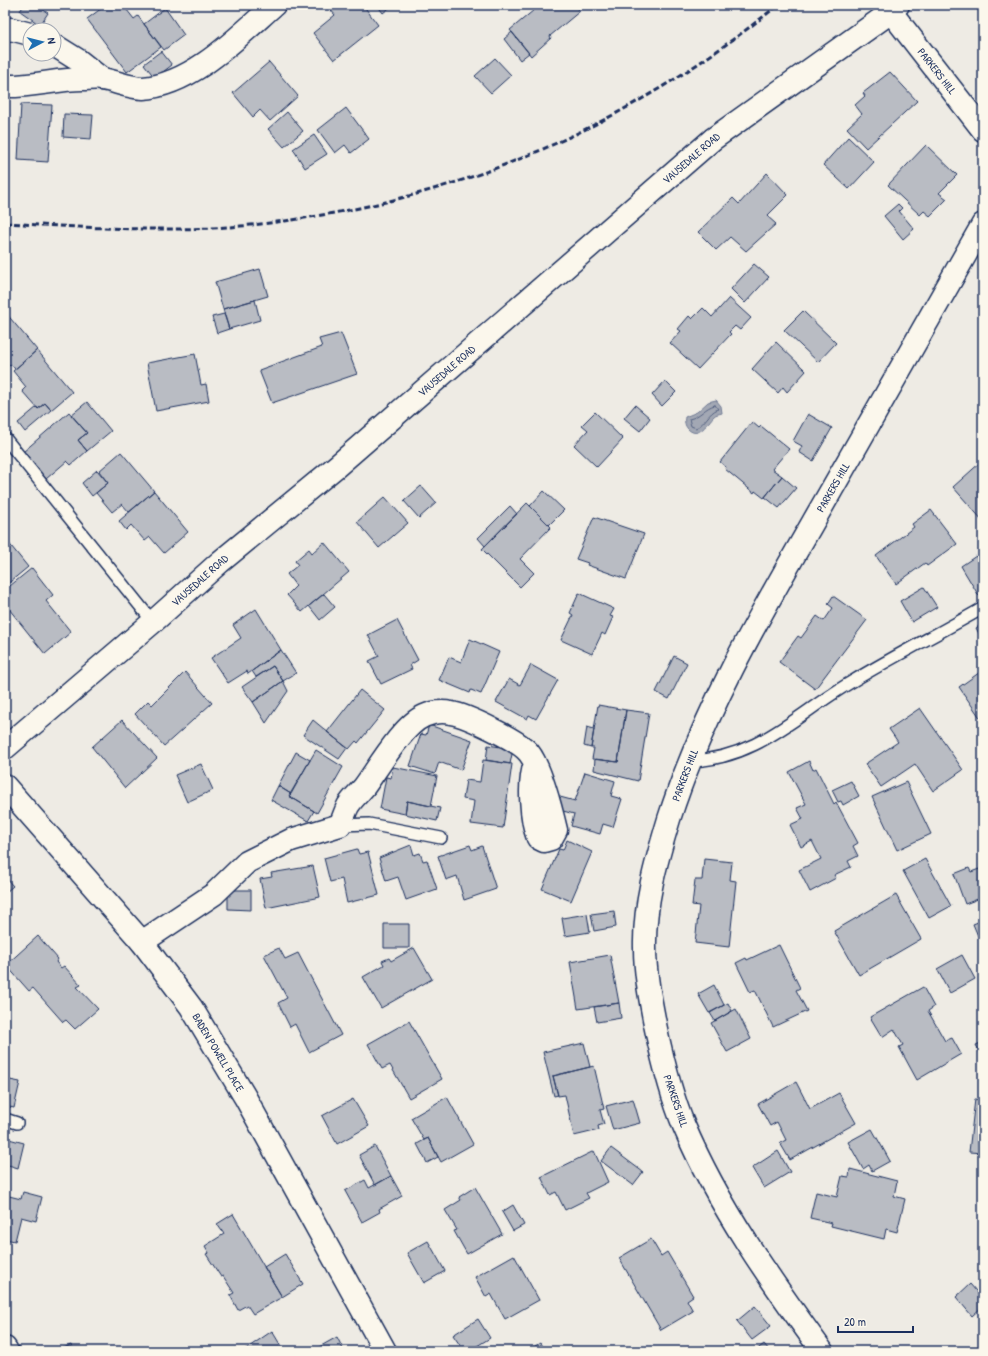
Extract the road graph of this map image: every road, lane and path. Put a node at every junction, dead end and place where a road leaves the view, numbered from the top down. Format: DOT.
graph roads {
  1 [pos="274,5"];
  2 [pos="895,9"];
  3 [pos="5,31"];
  4 [pos="22,32"];
  5 [pos="62,50"];
  6 [pos="102,79"];
  7 [pos="5,86"];
  8 [pos="983,130"];
  9 [pos="983,224"];
  10 [pos="5,438"];
  11 [pos="983,608"];
  12 [pos="153,622"];
  13 [pos="5,748"];
  14 [pos="690,761"];
  15 [pos="536,764"];
  16 [pos="5,786"];
  17 [pos="340,825"];
  18 [pos="441,838"];
  19 [pos="142,942"];
  20 [pos="5,1119"];
  21 [pos="17,1123"];
  22 [pos="5,1348"];
  23 [pos="7,1351"];
  24 [pos="385,1351"];
  25 [pos="822,1351"];
  1 -- 6 [label="street"];
  2 -- 8 [label="street, PARKERS HILL"];
  2 -- 12 [label="street, VAUSEDALE ROAD"];
  3 -- 4 [label="street"];
  5 -- 6 [label="street"];
  6 -- 7 [label="street"];
  9 -- 14 [label="street, PARKERS HILL"];
  10 -- 12 [label="lane"];
  11 -- 14 [label="lane"];
  12 -- 13 [label="street, VAUSEDALE ROAD"];
  14 -- 25 [label="street, PARKERS HILL"];
  15 -- 17 [label="street"];
  16 -- 19 [label="street, BADEN POWELL PLACE"];
  17 -- 18 [label="lane"];
  17 -- 19 [label="street"];
  19 -- 24 [label="street, BADEN POWELL PLACE"];
  20 -- 21 [label="lane"];
  22 -- 23 [label="street"];
}
